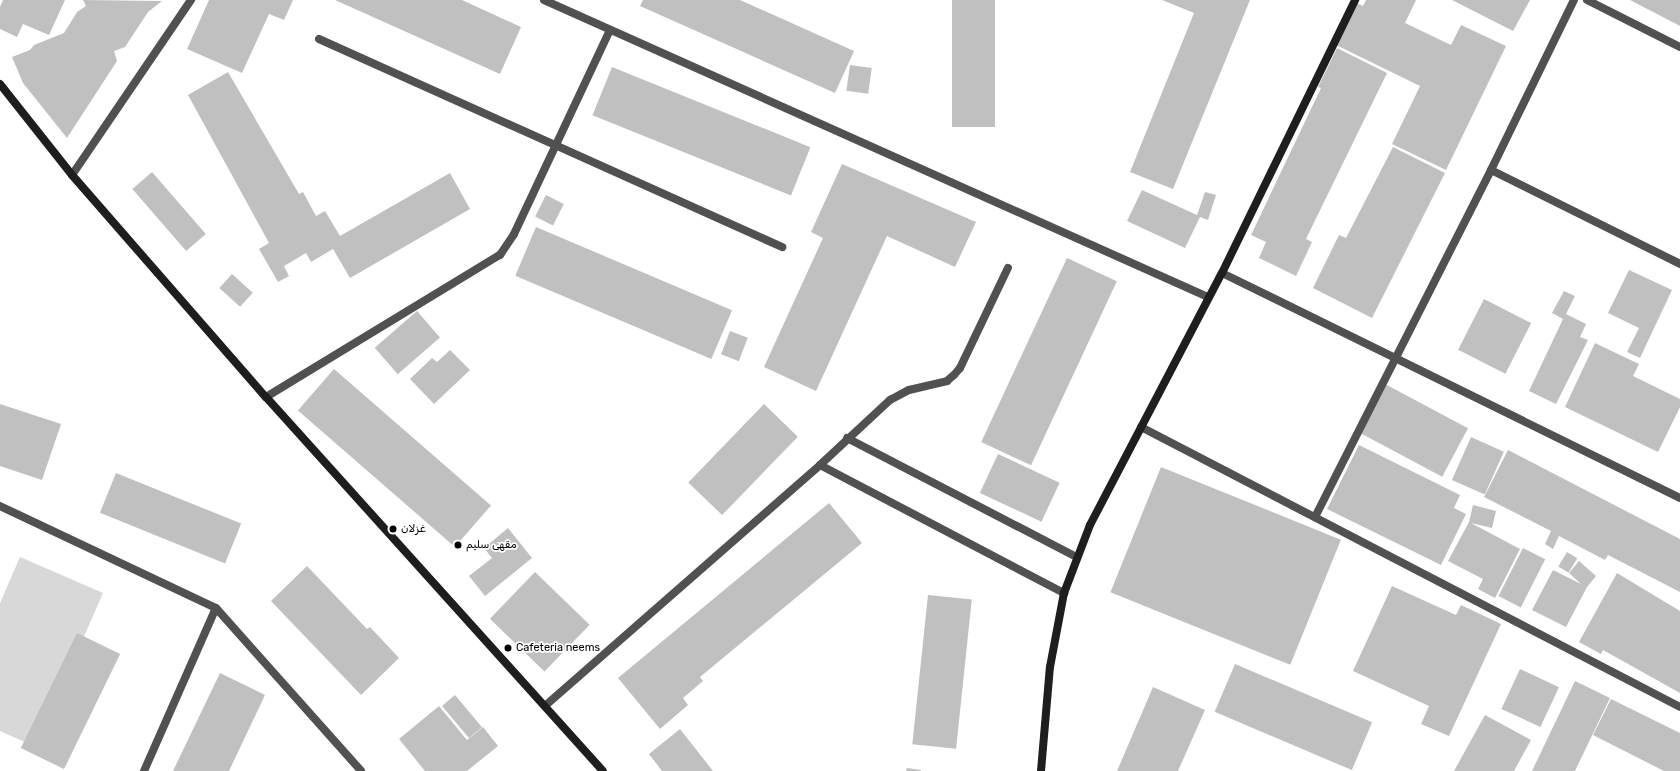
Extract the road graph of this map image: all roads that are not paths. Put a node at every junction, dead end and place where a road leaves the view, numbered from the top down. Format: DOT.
graph roads {
  1 [pos="192,0"];
  2 [pos="544,0"];
  3 [pos="1355,0"];
  4 [pos="1574,0"];
  5 [pos="1587,0"];
  6 [pos="610,30"];
  7 [pos="319,39"];
  8 [pos="1680,47"];
  9 [pos="0,84"];
  10 [pos="556,146"];
  11 [pos="1491,170"];
  12 [pos="72,175"];
  13 [pos="782,247"];
  14 [pos="1680,264"];
  15 [pos="1008,268"];
  16 [pos="1222,273"];
  17 [pos="1208,297"];
  18 [pos="1396,358"];
  19 [pos="266,397"];
  20 [pos="1141,427"];
  21 [pos="847,438"];
  22 [pos="820,465"];
  23 [pos="1680,498"];
  24 [pos="0,506"];
  25 [pos="1315,517"];
  26 [pos="1077,558"];
  27 [pos="1064,593"];
  28 [pos="216,608"];
  29 [pos="546,705"];
  30 [pos="1680,707"];
  31 [pos="144,771"];
  32 [pos="361,771"];
  33 [pos="603,771"];
  34 [pos="1041,771"];
  1 -- 12 [label="street"];
  2 -- 6 [label="street"];
  3 -- 16 [label="street"];
  4 -- 11 [label="street"];
  5 -- 8 [label="street"];
  6 -- 10 [label="street"];
  6 -- 17 [label="street"];
  7 -- 10 [label="street"];
  9 -- 12 [label="street"];
  10 -- 13 [label="street"];
  10 -- 19 [label="street"];
  11 -- 14 [label="street"];
  11 -- 18 [label="street"];
  12 -- 19 [label="street"];
  15 -- 21 [label="street"];
  16 -- 17 [label="street"];
  16 -- 18 [label="street"];
  17 -- 20 [label="street"];
  18 -- 23 [label="street"];
  18 -- 25 [label="street"];
  19 -- 29 [label="street"];
  20 -- 25 [label="street"];
  20 -- 26 [label="street"];
  21 -- 22 [label="street"];
  21 -- 26 [label="street"];
  22 -- 27 [label="street"];
  22 -- 29 [label="street"];
  24 -- 28 [label="street"];
  25 -- 30 [label="street"];
  26 -- 27 [label="street"];
  27 -- 34 [label="street"];
  28 -- 31 [label="street"];
  28 -- 32 [label="street"];
  29 -- 33 [label="street"];
}
